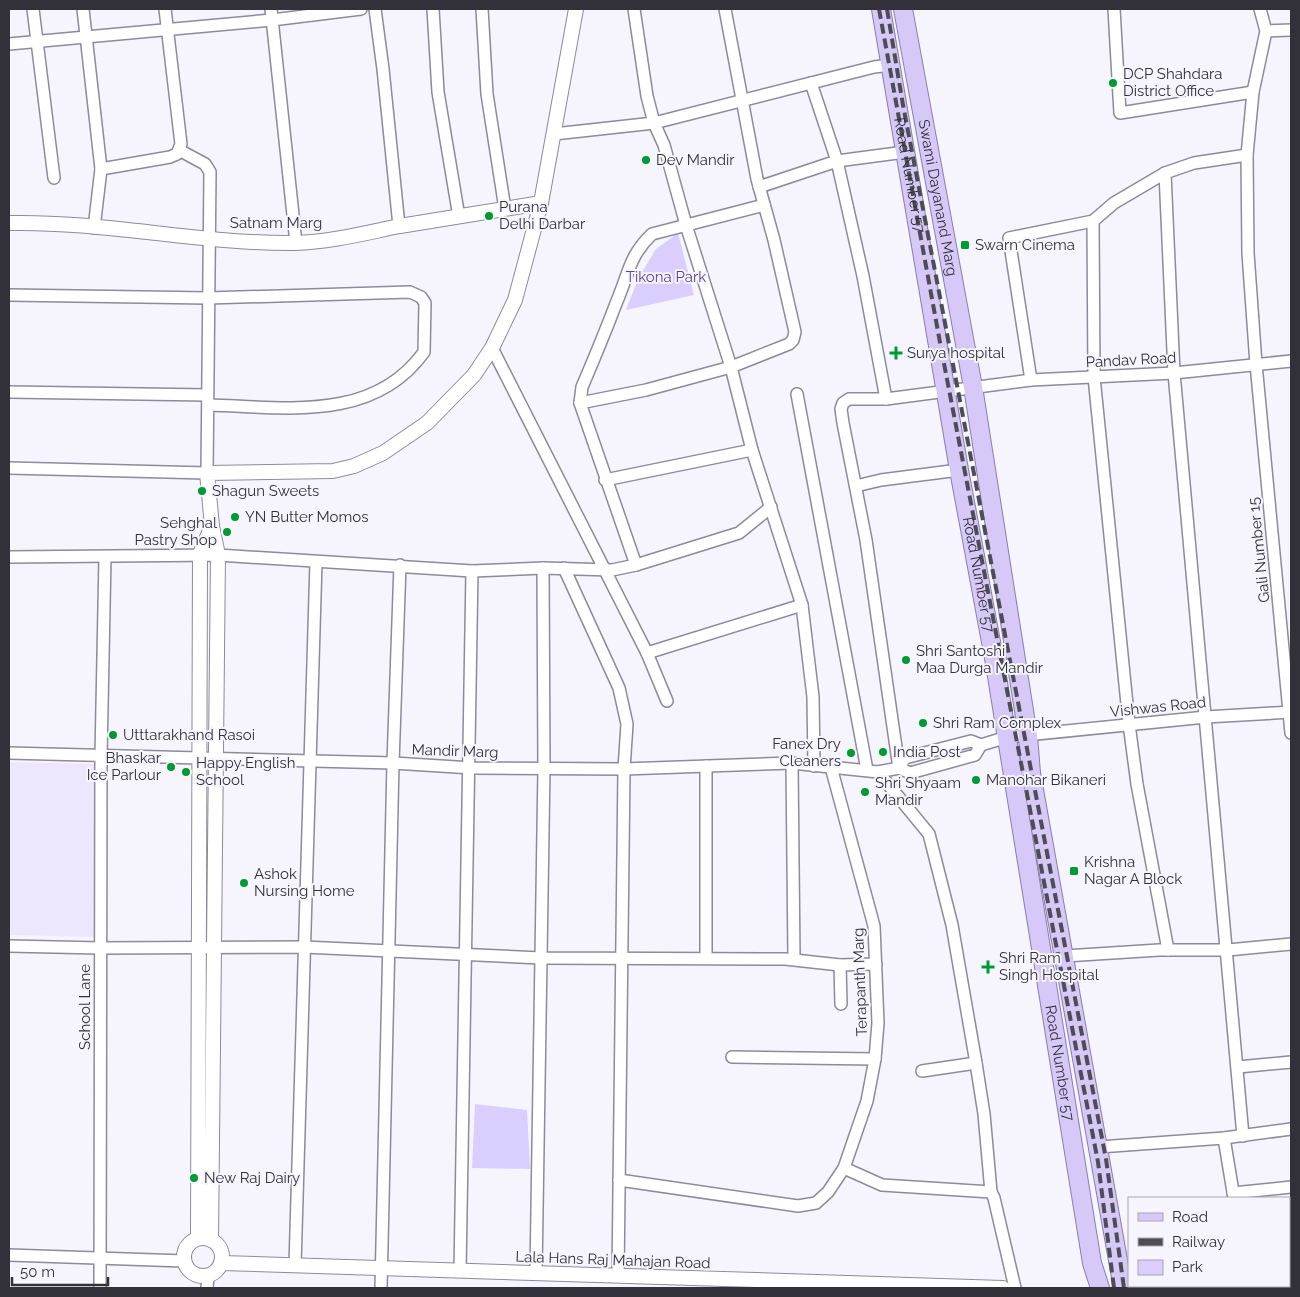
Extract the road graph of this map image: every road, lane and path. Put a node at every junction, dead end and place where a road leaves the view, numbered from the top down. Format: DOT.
graph roads {
  1 [pos="33,9"];
  2 [pos="83,9"];
  3 [pos="165,9"];
  4 [pos="361,9"];
  5 [pos="375,9"];
  6 [pos="433,9"];
  7 [pos="482,9"];
  8 [pos="576,9"];
  9 [pos="634,9"];
  10 [pos="725,9"];
  11 [pos="881,9"];
  12 [pos="903,9"];
  13 [pos="1114,9"];
  14 [pos="1260,9"];
  15 [pos="325,11"];
  16 [pos="271,14"];
  17 [pos="167,30"];
  18 [pos="1291,30"];
  19 [pos="1266,31"];
  20 [pos="87,38"];
  21 [pos="36,42"];
  22 [pos="9,44"];
  23 [pos="890,65"];
  24 [pos="811,83"];
  25 [pos="1254,92"];
  26 [pos="741,102"];
  27 [pos="654,123"];
  28 [pos="554,134"];
  29 [pos="179,150"];
  30 [pos="905,152"];
  31 [pos="1247,155"];
  32 [pos="837,161"];
  33 [pos="102,169"];
  34 [pos="1165,173"];
  35 [pos="54,178"];
  36 [pos="759,187"];
  37 [pos="542,203"];
  38 [pos="764,205"];
  39 [pos="505,210"];
  40 [pos="460,217"];
  41 [pos="1093,221"];
  42 [pos="9,223"];
  43 [pos="686,225"];
  44 [pos="399,226"];
  45 [pos="94,228"];
  46 [pos="209,239"];
  47 [pos="296,243"];
  48 [pos="9,296"];
  49 [pos="208,298"];
  50 [pos="492,348"];
  51 [pos="1291,361"];
  52 [pos="1256,364"];
  53 [pos="731,368"];
  54 [pos="1174,373"];
  55 [pos="1094,377"];
  56 [pos="1031,380"];
  57 [pos="980,386"];
  58 [pos="945,390"];
  59 [pos="9,392"];
  60 [pos="798,394"];
  61 [pos="886,399"];
  62 [pos="208,400"];
  63 [pos="580,403"];
  64 [pos="752,450"];
  65 [pos="9,468"];
  66 [pos="959,470"];
  67 [pos="206,473"];
  68 [pos="606,480"];
  69 [pos="856,486"];
  70 [pos="771,507"];
  71 [pos="212,526"];
  72 [pos="200,554"];
  73 [pos="218,555"];
  74 [pos="9,557"];
  75 [pos="105,557"];
  76 [pos="316,562"];
  77 [pos="400,565"];
  78 [pos="636,565"];
  79 [pos="543,568"];
  80 [pos="564,568"];
  81 [pos="603,570"];
  82 [pos="472,571"];
  83 [pos="802,605"];
  84 [pos="647,653"];
  85 [pos="667,702"];
  86 [pos="1291,712"];
  87 [pos="1206,717"];
  88 [pos="1129,724"];
  89 [pos="1291,733"];
  90 [pos="1028,736"];
  91 [pos="1007,737"];
  92 [pos="9,753"];
  93 [pos="101,756"];
  94 [pos="198,760"];
  95 [pos="214,760"];
  96 [pos="310,762"];
  97 [pos="393,763"];
  98 [pos="792,763"];
  99 [pos="706,766"];
  100 [pos="814,766"];
  101 [pos="831,767"];
  102 [pos="469,768"];
  103 [pos="544,768"];
  104 [pos="624,768"];
  105 [pos="899,768"];
  106 [pos="872,771"];
  107 [pos="1291,944"];
  108 [pos="9,946"];
  109 [pos="214,946"];
  110 [pos="200,947"];
  111 [pos="304,947"];
  112 [pos="100,948"];
  113 [pos="389,949"];
  114 [pos="1164,950"];
  115 [pos="1228,950"];
  116 [pos="466,953"];
  117 [pos="1065,956"];
  118 [pos="622,957"];
  119 [pos="541,958"];
  120 [pos="706,958"];
  121 [pos="794,959"];
  122 [pos="876,964"];
  123 [pos="840,965"];
  124 [pos="841,1004"];
  125 [pos="732,1057"];
  126 [pos="876,1059"];
  127 [pos="1291,1062"];
  128 [pos="976,1063"];
  129 [pos="1238,1067"];
  130 [pos="922,1072"];
  131 [pos="1291,1130"];
  132 [pos="1243,1136"];
  133 [pos="1224,1138"];
  134 [pos="1099,1147"];
  135 [pos="844,1168"];
  136 [pos="619,1180"];
  137 [pos="1291,1187"];
  138 [pos="991,1192"];
  139 [pos="1233,1196"];
  140 [pos="204,1239"];
  141 [pos="9,1255"];
  142 [pos="100,1259"];
  143 [pos="184,1261"];
  144 [pos="221,1263"];
  145 [pos="295,1265"];
  146 [pos="382,1268"];
  147 [pos="460,1271"];
  148 [pos="536,1273"];
  149 [pos="618,1276"];
  150 [pos="207,1282"];
  151 [pos="766,1285"];
  152 [pos="851,1286"];
  153 [pos="100,1288"];
  154 [pos="381,1288"];
  155 [pos="1003,1288"];
  156 [pos="1014,1288"];
  157 [pos="1100,1288"];
  158 [pos="1123,1288"];
  1 -- 21 [label="street"];
  2 -- 20 [label="street"];
  3 -- 17 [label="street"];
  4 -- 15 [label="street"];
  5 -- 44 [label="street"];
  6 -- 40 [label="street"];
  7 -- 39 [label="street"];
  8 -- 28 [label="street"];
  9 -- 27 [label="street"];
  10 -- 26 [label="street"];
  11 -- 23 [label="main road, Road Number 57"];
  12 -- 57 [label="main road, Swami Dayanand Marg"];
  13 -- 25 [label="street"];
  14 -- 19 [label="street"];
  15 -- 16 [label="street"];
  16 -- 17 [label="street"];
  16 -- 47 [label="street"];
  17 -- 20 [label="street"];
  17 -- 29 [label="street"];
  18 -- 19 [label="street"];
  19 -- 25 [label="street, Gali Number 15"];
  20 -- 21 [label="street"];
  20 -- 33 [label="street"];
  21 -- 22 [label="street"];
  21 -- 35 [label="street"];
  23 -- 24 [label="street"];
  23 -- 30 [label="main road, Road Number 57"];
  24 -- 26 [label="street"];
  24 -- 32 [label="street"];
  25 -- 31 [label="street, Gali Number 15"];
  26 -- 27 [label="street"];
  26 -- 36 [label="street"];
  27 -- 28 [label="street"];
  27 -- 43 [label="street"];
  28 -- 37 [label="street"];
  29 -- 33 [label="street"];
  29 -- 46 [label="street"];
  30 -- 32 [label="street"];
  30 -- 58 [label="main road, Road Number 57"];
  31 -- 34 [label="street"];
  31 -- 52 [label="street, Gali Number 15"];
  32 -- 36 [label="street"];
  32 -- 61 [label="street"];
  33 -- 45 [label="street"];
  34 -- 41 [label="street"];
  34 -- 54 [label="street"];
  36 -- 38 [label="street"];
  37 -- 39 [label="street, Satnam Marg"];
  37 -- 50 [label="street"];
  38 -- 43 [label="street"];
  38 -- 53 [label="street"];
  39 -- 40 [label="street, Satnam Marg"];
  40 -- 44 [label="street, Satnam Marg"];
  41 -- 55 [label="street"];
  41 -- 56 [label="street"];
  42 -- 45 [label="street, Satnam Marg"];
  43 -- 53 [label="street"];
  43 -- 63 [label="street"];
  44 -- 47 [label="street, Satnam Marg"];
  45 -- 46 [label="street, Satnam Marg"];
  46 -- 47 [label="street, Satnam Marg"];
  46 -- 49 [label="street"];
  48 -- 49 [label="street"];
  49 -- 62 [label="street"];
  49 -- 62 [label="street"];
  50 -- 67 [label="street"];
  50 -- 81 [label="street"];
  51 -- 52 [label="street, Pandav Road"];
  52 -- 54 [label="street, Pandav Road"];
  52 -- 86 [label="street, Gali Number 15"];
  53 -- 63 [label="street"];
  53 -- 64 [label="street"];
  54 -- 55 [label="street, Pandav Road"];
  54 -- 87 [label="street"];
  55 -- 56 [label="street, Pandav Road"];
  55 -- 88 [label="street"];
  56 -- 57 [label="street, Pandav Road"];
  57 -- 58 [label="street, Pandav Road"];
  57 -- 90 [label="main road, Road Number 57"];
  58 -- 61 [label="street, Pandav Road"];
  58 -- 66 [label="main road, Road Number 57"];
  59 -- 62 [label="street"];
  60 -- 106 [label="street"];
  61 -- 69 [label="street, Pandav Road"];
  62 -- 67 [label="street"];
  63 -- 68 [label="street"];
  64 -- 68 [label="street"];
  64 -- 70 [label="street"];
  65 -- 67 [label="street"];
  66 -- 69 [label="street"];
  66 -- 91 [label="main road, Road Number 57"];
  67 -- 71 [label="street"];
  68 -- 78 [label="street"];
  69 -- 105 [label="street"];
  70 -- 78 [label="street"];
  70 -- 83 [label="street"];
  71 -- 72 [label="street"];
  71 -- 73 [label="street"];
  72 -- 73 [label="street"];
  72 -- 75 [label="street"];
  72 -- 94 [label="street"];
  73 -- 76 [label="street"];
  73 -- 95 [label="street"];
  74 -- 75 [label="street"];
  75 -- 93 [label="street, School Lane"];
  76 -- 77 [label="street"];
  76 -- 96 [label="street"];
  77 -- 82 [label="street"];
  77 -- 97 [label="street"];
  78 -- 81 [label="street"];
  79 -- 80 [label="street"];
  79 -- 82 [label="street"];
  79 -- 103 [label="street"];
  80 -- 81 [label="street"];
  80 -- 104 [label="street"];
  81 -- 84 [label="street"];
  82 -- 102 [label="street"];
  83 -- 84 [label="street"];
  83 -- 100 [label="street"];
  84 -- 85 [label="street"];
  86 -- 87 [label="street, Vishwas Road"];
  86 -- 89 [label="street, Gali Number 15"];
  87 -- 88 [label="street, Vishwas Road"];
  87 -- 115 [label="street"];
  88 -- 90 [label="street, Vishwas Road"];
  88 -- 114 [label="street"];
  90 -- 91 [label="street, Vishwas Road"];
  90 -- 117 [label="main road, Road Number 57"];
  91 -- 105 [label="street, Mandir Marg"];
  91 -- 157 [label="main road, Road Number 57"];
  92 -- 93 [label="street, Mandir Marg"];
  93 -- 94 [label="street, Mandir Marg"];
  93 -- 112 [label="street, School Lane"];
  94 -- 95 [label="street, Mandir Marg"];
  94 -- 110 [label="street"];
  95 -- 96 [label="street, Mandir Marg"];
  95 -- 109 [label="street"];
  96 -- 97 [label="street, Mandir Marg"];
  96 -- 111 [label="street"];
  97 -- 102 [label="street, Mandir Marg"];
  97 -- 113 [label="street"];
  98 -- 99 [label="street, Mandir Marg"];
  98 -- 100 [label="street, Mandir Marg"];
  98 -- 121 [label="street"];
  99 -- 104 [label="street, Mandir Marg"];
  99 -- 120 [label="street"];
  100 -- 101 [label="street, Mandir Marg"];
  101 -- 106 [label="street, Mandir Marg"];
  101 -- 122 [label="street, Terapanth Marg"];
  102 -- 103 [label="street, Mandir Marg"];
  102 -- 116 [label="street"];
  103 -- 104 [label="street, Mandir Marg"];
  103 -- 119 [label="street"];
  104 -- 118 [label="street"];
  105 -- 106 [label="street, Mandir Marg"];
  106 -- 128 [label="street"];
  107 -- 115 [label="street"];
  108 -- 112 [label="street"];
  109 -- 110 [label="street"];
  109 -- 111 [label="street"];
  109 -- 140 [label="street"];
  110 -- 112 [label="street"];
  110 -- 140 [label="street"];
  111 -- 113 [label="street"];
  111 -- 145 [label="street"];
  112 -- 142 [label="street, School Lane"];
  113 -- 116 [label="street"];
  113 -- 146 [label="street"];
  114 -- 115 [label="street"];
  114 -- 117 [label="street"];
  115 -- 129 [label="street"];
  116 -- 119 [label="street"];
  116 -- 147 [label="street"];
  117 -- 134 [label="main road, Road Number 57"];
  118 -- 119 [label="street"];
  118 -- 120 [label="street"];
  118 -- 136 [label="street"];
  119 -- 148 [label="street"];
  120 -- 121 [label="street"];
  121 -- 123 [label="street"];
  122 -- 123 [label="street"];
  122 -- 126 [label="street, Terapanth Marg"];
  123 -- 124 [label="street"];
  125 -- 126 [label="street, Terapanth Marg"];
  126 -- 135 [label="street"];
  127 -- 129 [label="street"];
  128 -- 130 [label="street"];
  128 -- 138 [label="street"];
  129 -- 132 [label="street"];
  131 -- 132 [label="street"];
  132 -- 133 [label="street"];
  133 -- 134 [label="street"];
  133 -- 139 [label="street"];
  134 -- 158 [label="main road, Road Number 57"];
  135 -- 136 [label="street"];
  135 -- 138 [label="street"];
  136 -- 149 [label="street"];
  137 -- 139 [label="street"];
  138 -- 156 [label="street"];
  140 -- 143 [label="street"];
  140 -- 144 [label="street"];
  141 -- 142 [label="street"];
  142 -- 143 [label="street"];
  142 -- 153 [label="street, School Lane"];
  143 -- 150 [label="street"];
  144 -- 145 [label="street, Lala Hans Raj Mahajan Road"];
  144 -- 150 [label="street"];
  145 -- 146 [label="street, Lala Hans Raj Mahajan Road"];
  146 -- 147 [label="street, Lala Hans Raj Mahajan Road"];
  146 -- 154 [label="street"];
  147 -- 148 [label="street, Lala Hans Raj Mahajan Road"];
  148 -- 149 [label="street, Lala Hans Raj Mahajan Road"];
  149 -- 151 [label="street, Lala Hans Raj Mahajan Road"];
  151 -- 152 [label="street, Lala Hans Raj Mahajan Road"];
  152 -- 155 [label="street, Lala Hans Raj Mahajan Road"];
}
